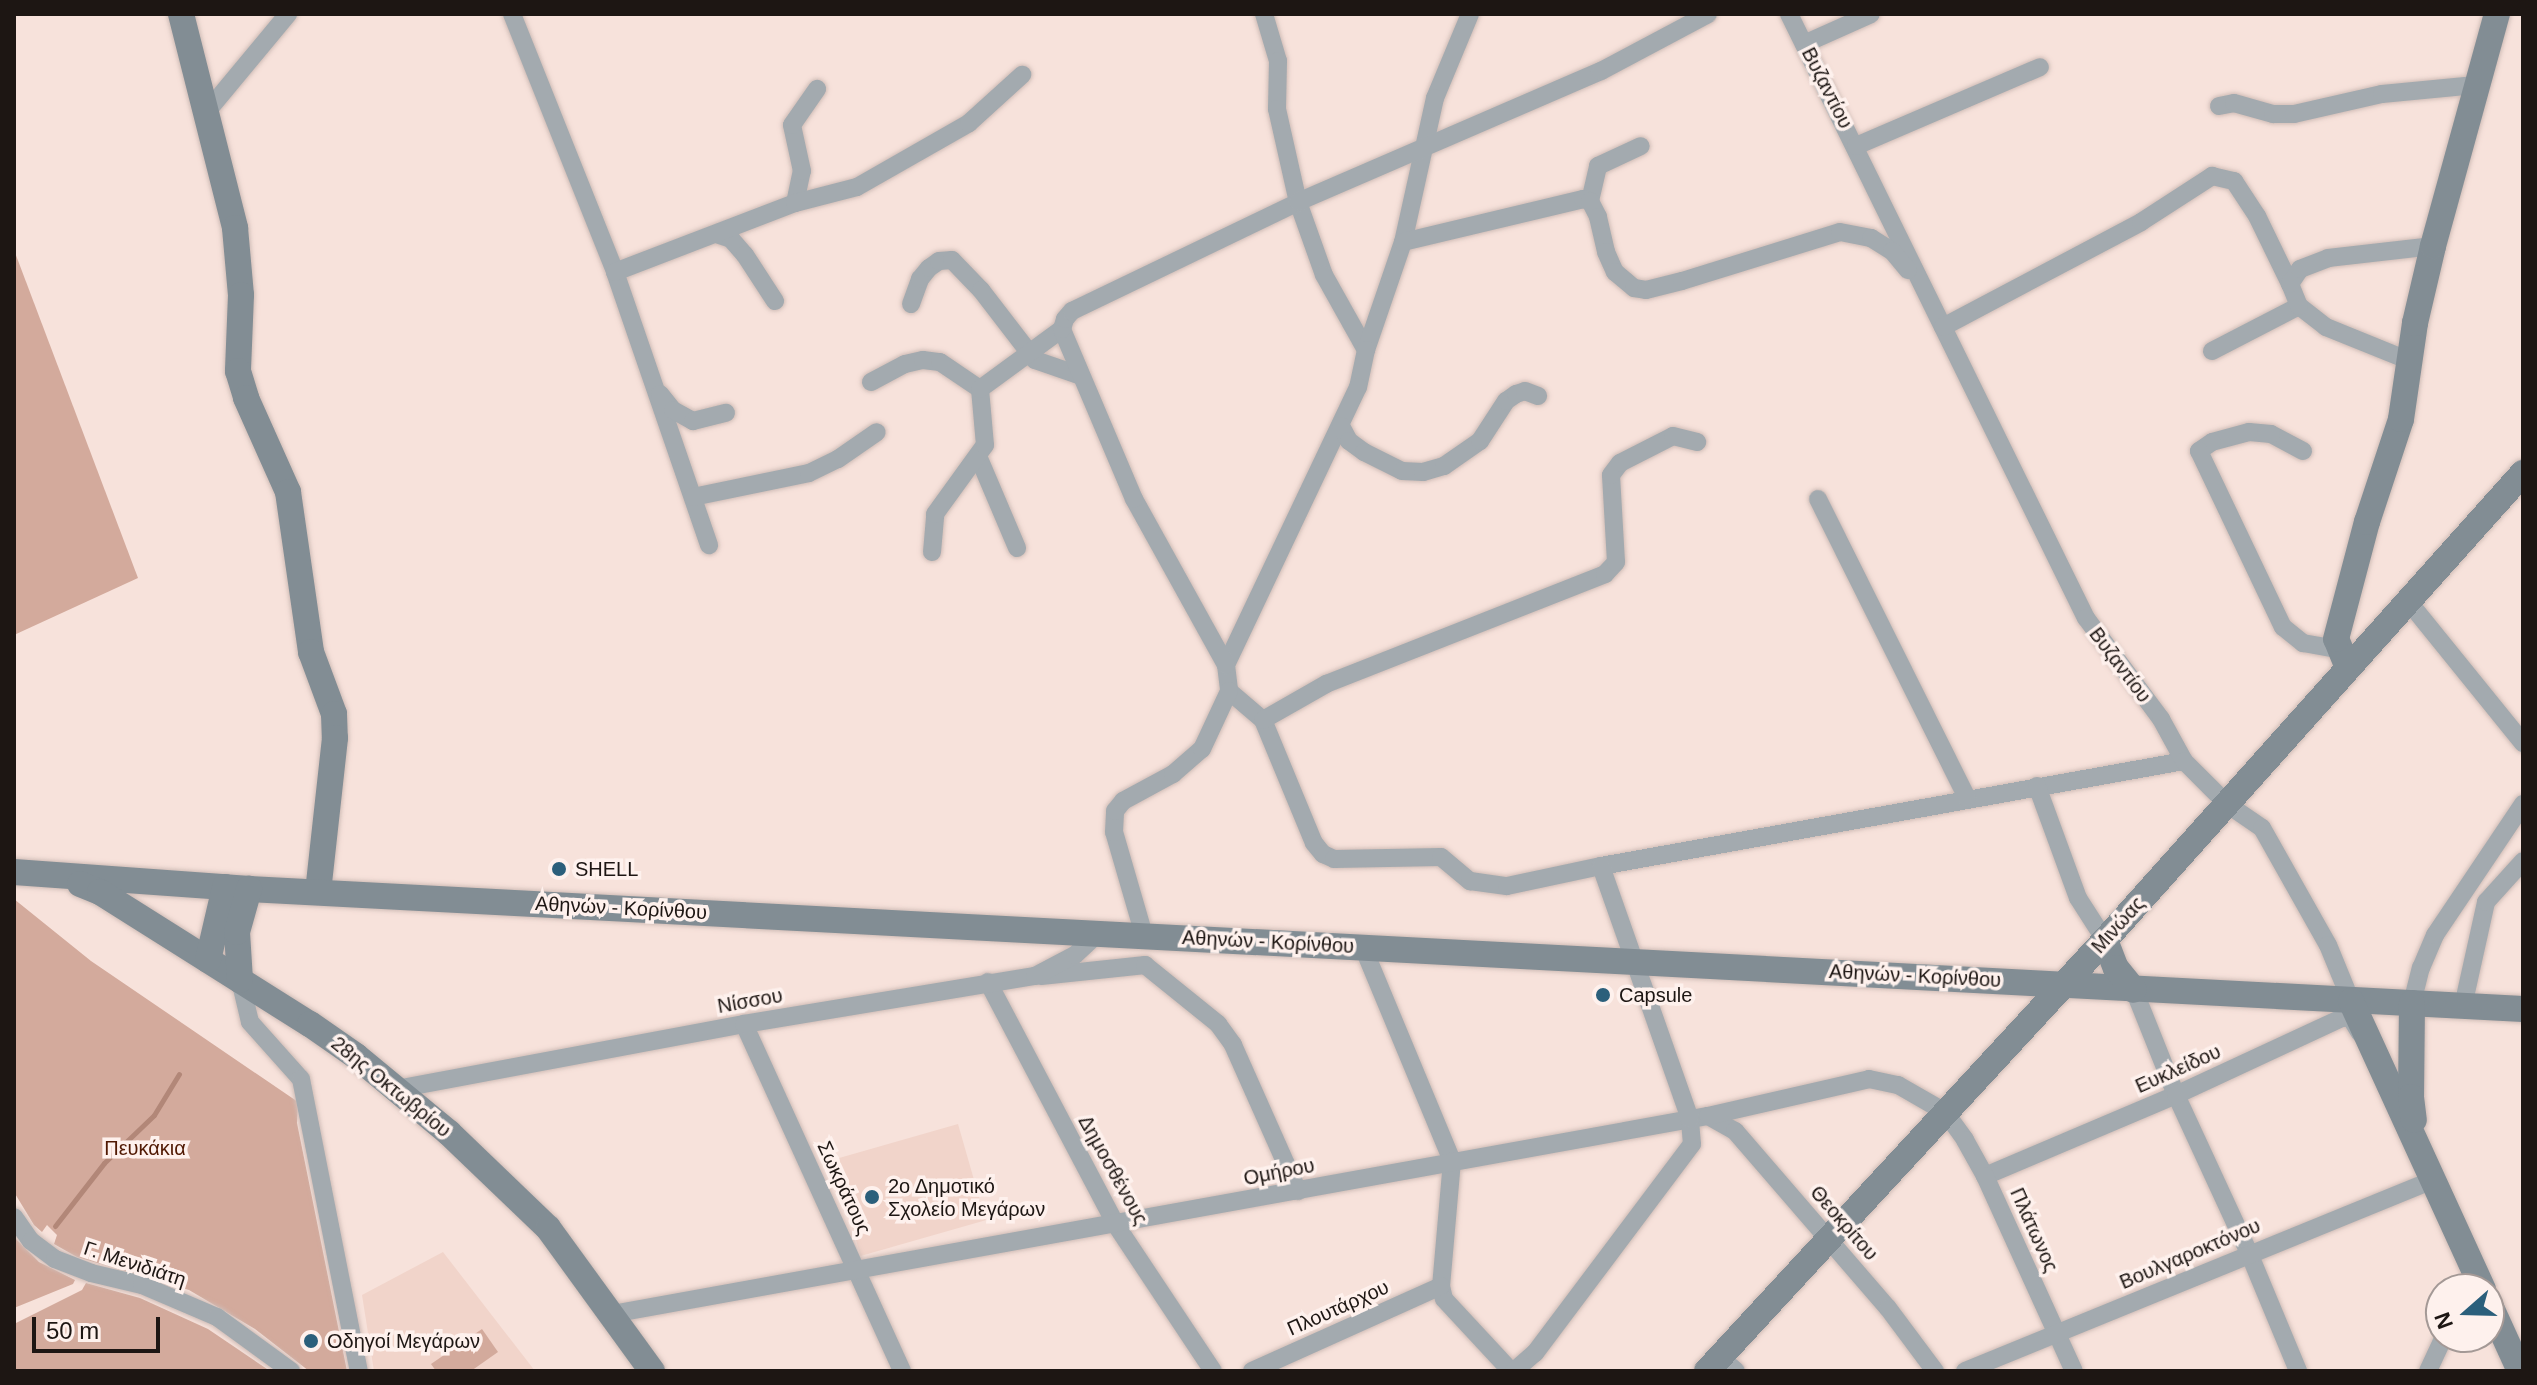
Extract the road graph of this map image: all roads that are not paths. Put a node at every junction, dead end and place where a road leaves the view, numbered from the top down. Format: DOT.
graph roads {
  1 [pos="181,14"];
  2 [pos="288,14"];
  3 [pos="512,14"];
  4 [pos="1264,14"];
  5 [pos="1470,14"];
  6 [pos="1708,14"];
  7 [pos="1789,14"];
  8 [pos="1871,14"];
  9 [pos="2497,14"];
  10 [pos="1804,44"];
  11 [pos="2040,67"];
  12 [pos="1022,75"];
  13 [pos="2476,85"];
  14 [pos="817,89"];
  15 [pos="2219,106"];
  16 [pos="205,114"];
  17 [pos="1425,146"];
  18 [pos="1641,146"];
  19 [pos="1856,146"];
  20 [pos="1590,201"];
  21 [pos="1298,202"];
  22 [pos="795,203"];
  23 [pos="716,234"];
  24 [pos="1403,242"];
  25 [pos="2433,246"];
  26 [pos="615,272"];
  27 [pos="2290,284"];
  28 [pos="775,301"];
  29 [pos="1930,301"];
  30 [pos="911,304"];
  31 [pos="2299,306"];
  32 [pos="1943,327"];
  33 [pos="1062,329"];
  34 [pos="1366,350"];
  35 [pos="2212,351"];
  36 [pos="1027,353"];
  37 [pos="2410,361"];
  38 [pos="1081,376"];
  39 [pos="871,382"];
  40 [pos="654,385"];
  41 [pos="980,389"];
  42 [pos="1538,396"];
  43 [pos="726,413"];
  44 [pos="1341,426"];
  45 [pos="877,432"];
  46 [pos="1697,442"];
  47 [pos="2303,451"];
  48 [pos="978,456"];
  49 [pos="2523,473"];
  50 [pos="693,497"];
  51 [pos="1818,499"];
  52 [pos="709,545"];
  53 [pos="1017,548"];
  54 [pos="932,552"];
  55 [pos="2408,601"];
  56 [pos="2343,658"];
  57 [pos="1226,665"];
  58 [pos="1229,691"];
  59 [pos="1263,720"];
  60 [pos="2523,743"];
  61 [pos="2184,761"];
  62 [pos="2037,786"];
  63 [pos="1967,798"];
  64 [pos="2227,804"];
  65 [pos="2523,804"];
  66 [pos="2523,861"];
  67 [pos="1601,866"];
  68 [pos="14,872"];
  69 [pos="66,878"];
  70 [pos="237,888"];
  71 [pos="318,892"];
  72 [pos="1099,933"];
  73 [pos="1144,935"];
  74 [pos="2105,940"];
  75 [pos="1363,947"];
  76 [pos="208,960"];
  77 [pos="1634,961"];
  78 [pos="1035,976"];
  79 [pos="240,980"];
  80 [pos="988,982"];
  81 [pos="2064,983"];
  82 [pos="2134,990"];
  83 [pos="2351,1001"];
  84 [pos="2412,1003"];
  85 [pos="2463,1006"];
  86 [pos="2523,1009"];
  87 [pos="744,1024"];
  88 [pos="2373,1049"];
  89 [pos="397,1089"];
  90 [pos="2176,1095"];
  91 [pos="1945,1112"];
  92 [pos="1699,1118"];
  93 [pos="2419,1148"];
  94 [pos="1452,1161"];
  95 [pos="1985,1176"];
  96 [pos="2433,1180"];
  97 [pos="1298,1191"];
  98 [pos="14,1217"];
  99 [pos="1116,1225"];
  100 [pos="1828,1239"];
  101 [pos="2249,1253"];
  102 [pos="857,1271"];
  103 [pos="2470,1273"];
  104 [pos="1441,1286"];
  105 [pos="612,1314"];
  106 [pos="2505,1333"];
  107 [pos="2057,1335"];
  108 [pos="2518,1358"];
  109 [pos="1721,1366"];
  110 [pos="291,1371"];
  111 [pos="359,1371"];
  112 [pos="652,1371"];
  113 [pos="902,1371"];
  114 [pos="1213,1371"];
  115 [pos="1252,1371"];
  116 [pos="1513,1371"];
  117 [pos="1935,1371"];
  118 [pos="1965,1371"];
  119 [pos="2074,1371"];
  120 [pos="2298,1371"];
  1 -- 16 [label="main road"];
  2 -- 16 [label="street"];
  3 -- 26 [label="street"];
  4 -- 21 [label="street"];
  5 -- 17 [label="street"];
  6 -- 17 [label="street"];
  7 -- 10 [label="street, Βυζαντίου"];
  8 -- 10 [label="street"];
  9 -- 13 [label="main road"];
  10 -- 19 [label="street, Βυζαντίου"];
  11 -- 19 [label="street"];
  12 -- 22 [label="street"];
  13 -- 15 [label="street"];
  13 -- 25 [label="main road"];
  14 -- 22 [label="street"];
  16 -- 71 [label="main road"];
  17 -- 21 [label="street"];
  17 -- 24 [label="street"];
  18 -- 20 [label="street"];
  19 -- 29 [label="street, Βυζαντίου"];
  20 -- 24 [label="street"];
  20 -- 29 [label="street"];
  21 -- 33 [label="street"];
  21 -- 34 [label="street"];
  22 -- 23 [label="street"];
  23 -- 26 [label="street"];
  23 -- 28 [label="street"];
  24 -- 34 [label="street"];
  25 -- 27 [label="street"];
  25 -- 37 [label="main road"];
  26 -- 40 [label="street"];
  27 -- 31 [label="street"];
  27 -- 32 [label="street"];
  29 -- 32 [label="street, Βυζαντίου"];
  30 -- 36 [label="street"];
  31 -- 35 [label="street"];
  31 -- 37 [label="street"];
  32 -- 61 [label="street, Βυζαντίου"];
  33 -- 36 [label="street"];
  33 -- 38 [label="street"];
  34 -- 44 [label="street"];
  36 -- 38 [label="street"];
  36 -- 41 [label="street"];
  37 -- 56 [label="main road"];
  38 -- 57 [label="street"];
  39 -- 41 [label="street"];
  40 -- 43 [label="street"];
  40 -- 50 [label="street"];
  41 -- 48 [label="street"];
  42 -- 44 [label="street"];
  44 -- 57 [label="street"];
  45 -- 50 [label="street"];
  46 -- 59 [label="street"];
  47 -- 56 [label="street"];
  48 -- 53 [label="street"];
  48 -- 54 [label="street"];
  49 -- 55 [label="main road, Μινώας"];
  50 -- 52 [label="street"];
  51 -- 63 [label="street"];
  55 -- 56 [label="main road, Μινώας"];
  55 -- 60 [label="street"];
  56 -- 64 [label="main road, Μινώας"];
  57 -- 58 [label="street"];
  58 -- 59 [label="street"];
  58 -- 73 [label="street"];
  59 -- 67 [label="street"];
  61 -- 62 [label="street"];
  61 -- 64 [label="street, Βυζαντίου"];
  62 -- 63 [label="street"];
  62 -- 74 [label="street"];
  63 -- 67 [label="street"];
  64 -- 74 [label="main road, Μινώας"];
  64 -- 83 [label="street, Βυζαντίου"];
  65 -- 84 [label="street"];
  66 -- 85 [label="street"];
  67 -- 77 [label="street"];
  68 -- 69 [label="main road, Αθηνών - Κορίνθου"];
  69 -- 70 [label="main road, Αθηνών - Κορίνθου"];
  69 -- 76 [label="main road, 28ης Οκτωβρίου"];
  70 -- 71 [label="main road, Αθηνών - Κορίνθου"];
  70 -- 76 [label="main road"];
  70 -- 79 [label="main road"];
  71 -- 72 [label="main road, Αθηνών - Κορίνθου"];
  72 -- 73 [label="main road, Αθηνών - Κορίνθου"];
  72 -- 78 [label="street, Νίσσου"];
  73 -- 75 [label="main road, Αθηνών - Κορίνθου"];
  74 -- 81 [label="main road, Μινώας"];
  74 -- 82 [label="main road"];
  75 -- 77 [label="main road, Αθηνών - Κορίνθου"];
  75 -- 94 [label="street"];
  76 -- 79 [label="main road, 28ης Οκτωβρίου"];
  77 -- 81 [label="main road, Αθηνών - Κορίνθου"];
  77 -- 92 [label="street"];
  78 -- 80 [label="street, Νίσσου"];
  78 -- 97 [label="street"];
  79 -- 89 [label="main road, 28ης Οκτωβρίου"];
  79 -- 111 [label="street"];
  80 -- 87 [label="street, Νίσσου"];
  80 -- 99 [label="street, Δημοσθένους"];
  81 -- 82 [label="main road, Αθηνών - Κορίνθου"];
  81 -- 91 [label="main road, Μινώας"];
  82 -- 83 [label="main road, Αθηνών - Κορίνθου"];
  82 -- 90 [label="street"];
  83 -- 84 [label="main road, Αθηνών - Κορίνθου"];
  83 -- 88 [label="main road, Βυζαντίου"];
  84 -- 85 [label="main road, Αθηνών - Κορίνθου"];
  84 -- 93 [label="main road"];
  85 -- 86 [label="main road, Αθηνών - Κορίνθου"];
  87 -- 89 [label="street, Νίσσου"];
  87 -- 102 [label="street, Σωκράτους"];
  88 -- 90 [label="street, Ευκλείδου"];
  88 -- 93 [label="main road, Βυζαντίου"];
  89 -- 105 [label="main road, 28ης Οκτωβρίου"];
  90 -- 95 [label="street, Ευκλείδου"];
  90 -- 101 [label="street"];
  91 -- 92 [label="street, Ομήρου"];
  91 -- 95 [label="street, Πλάτωνος"];
  91 -- 100 [label="main road, Μινώας"];
  92 -- 94 [label="street, Ομήρου"];
  92 -- 100 [label="street, Θεοκρίτου"];
  92 -- 116 [label="street"];
  93 -- 96 [label="main road, Βυζαντίου"];
  94 -- 97 [label="street, Ομήρου"];
  94 -- 104 [label="street"];
  95 -- 107 [label="street, Πλάτωνος"];
  96 -- 101 [label="street, Βουλγαροκτόνου"];
  96 -- 103 [label="main road, Βυζαντίου"];
  97 -- 99 [label="street, Ομήρου"];
  98 -- 110 [label="street, Γ. Μενιδιάτη"];
  99 -- 102 [label="street, Ομήρου"];
  99 -- 114 [label="street, Δημοσθένους"];
  100 -- 109 [label="main road, Μινώας"];
  100 -- 117 [label="street, Θεοκρίτου"];
  101 -- 107 [label="street, Βουλγαροκτόνου"];
  101 -- 120 [label="street"];
  102 -- 105 [label="street, Ομήρου"];
  102 -- 113 [label="street, Σωκράτους"];
  104 -- 115 [label="street, Πλουτάρχου"];
  104 -- 116 [label="street"];
  105 -- 112 [label="main road, 28ης Οκτωβρίου"];
  106 -- 108 [label="main road"];
  107 -- 118 [label="street, Βουλγαροκτόνου"];
  107 -- 119 [label="street, Πλάτωνος"];
}
